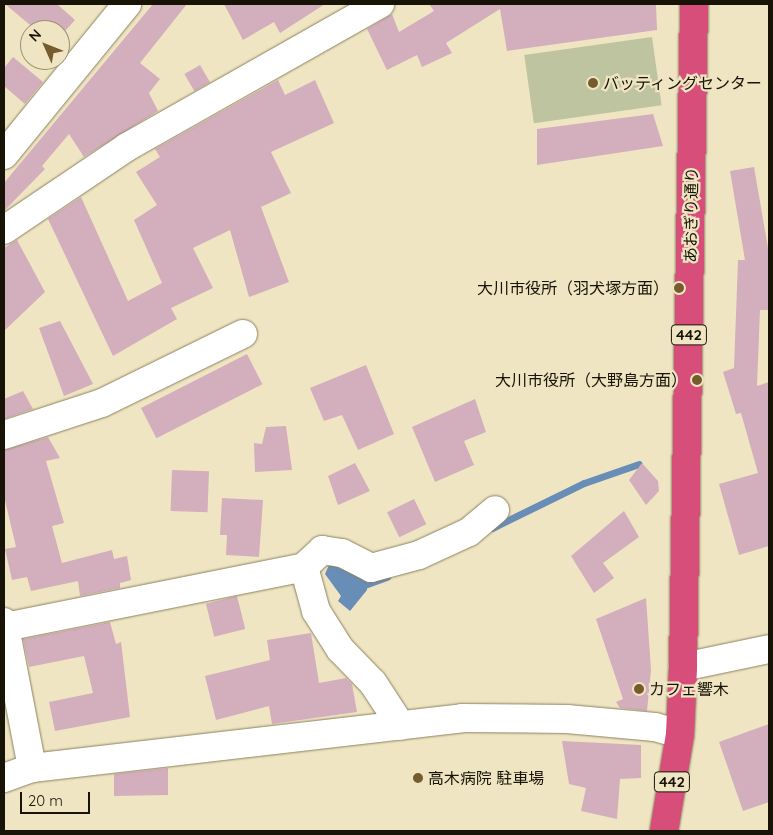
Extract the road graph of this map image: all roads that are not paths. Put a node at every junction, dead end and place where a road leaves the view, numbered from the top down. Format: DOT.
graph roads {
  1 [pos="127,4"];
  2 [pos="380,4"];
  3 [pos="694,4"];
  4 [pos="4,155"];
  5 [pos="4,230"];
  6 [pos="243,334"];
  7 [pos="4,436"];
  8 [pos="494,510"];
  9 [pos="304,567"];
  10 [pos="5,634"];
  11 [pos="769,649"];
  12 [pos="683,666"];
  13 [pos="401,726"];
  14 [pos="680,734"];
  15 [pos="32,768"];
  16 [pos="4,778"];
  17 [pos="664,831"];
  1 -- 4 [label="street"];
  2 -- 5 [label="street"];
  3 -- 12 [label="highway, あおぎり通り / 442"];
  6 -- 7 [label="street"];
  8 -- 9 [label="street"];
  9 -- 10 [label="street"];
  9 -- 13 [label="street"];
  10 -- 15 [label="street"];
  11 -- 12 [label="street"];
  12 -- 14 [label="highway, 442"];
  13 -- 14 [label="street"];
  13 -- 15 [label="street"];
  14 -- 17 [label="highway, 442"];
  15 -- 16 [label="street"];
}
